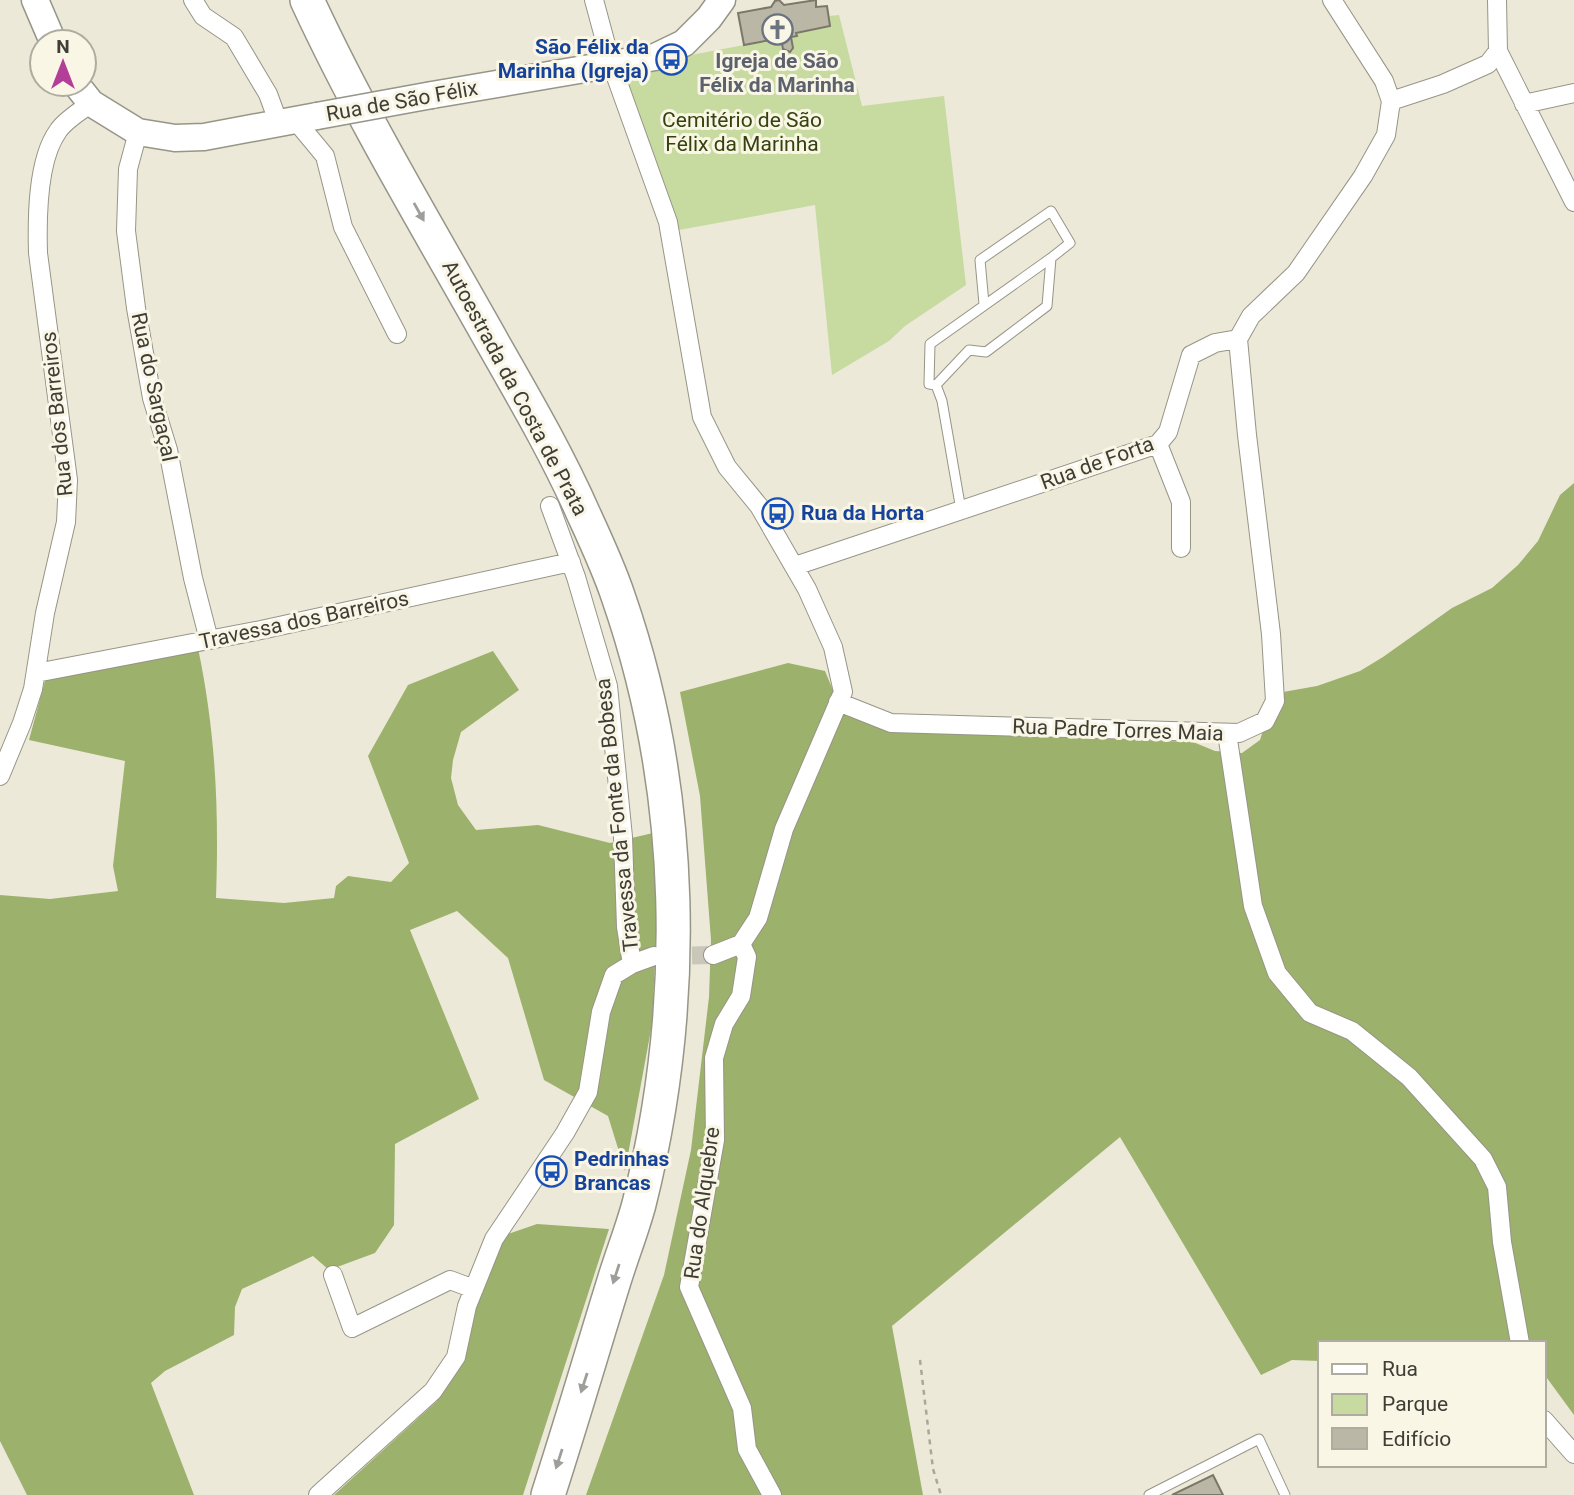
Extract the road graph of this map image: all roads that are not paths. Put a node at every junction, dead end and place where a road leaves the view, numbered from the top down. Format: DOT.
graph roads {
  1 [pos="35,0"];
  2 [pos="193,0"];
  3 [pos="307,0"];
  4 [pos="330,0"];
  5 [pos="594,0"];
  6 [pos="722,0"];
  7 [pos="1332,0"];
  8 [pos="1497,0"];
  9 [pos="47,28"];
  10 [pos="1498,51"];
  11 [pos="611,63"];
  12 [pos="1574,93"];
  13 [pos="80,98"];
  14 [pos="90,98"];
  15 [pos="1391,102"];
  16 [pos="1524,104"];
  17 [pos="297,120"];
  18 [pos="138,132"];
  19 [pos="1574,202"];
  20 [pos="1051,258"];
  21 [pos="984,304"];
  22 [pos="397,334"];
  23 [pos="1238,339"];
  24 [pos="936,385"];
  25 [pos="1158,444"];
  26 [pos="550,506"];
  27 [pos="961,510"];
  28 [pos="1181,548"];
  29 [pos="571,562"];
  30 [pos="795,566"];
  31 [pos="209,640"];
  32 [pos="36,673"];
  33 [pos="838,702"];
  34 [pos="1227,733"];
  35 [pos="0,776"];
  36 [pos="741,944"];
  37 [pos="654,956"];
  38 [pos="713,956"];
  39 [pos="632,964"];
  40 [pos="333,1275"];
  41 [pos="474,1289"];
  42 [pos="1520,1341"];
  43 [pos="1546,1422"];
  44 [pos="1574,1454"];
  45 [pos="318,1495"];
  46 [pos="548,1495"];
  47 [pos="572,1495"];
  48 [pos="772,1495"];
  49 [pos="1149,1495"];
  50 [pos="1285,1495"];
  1 -- 9 [label="main road"];
  2 -- 17 [label="street"];
  3 -- 46 [label="highway, Autoestrada da Costa de Prata, one-way"];
  4 -- 47 [label="highway, Autoestrada da Costa de Prata"];
  5 -- 11 [label="street"];
  6 -- 11 [label="main road, Rua de São Félix"];
  7 -- 15 [label="street"];
  8 -- 10 [label="street"];
  10 -- 15 [label="street"];
  10 -- 16 [label="street"];
  11 -- 17 [label="main road, Rua de São Félix, bridge"];
  11 -- 30 [label="street"];
  12 -- 16 [label="street"];
  13 -- 32 [label="street, Rua dos Barreiros"];
  14 -- 18 [label="main road, Rua de São Félix"];
  15 -- 23 [label="street"];
  16 -- 19 [label="street"];
  17 -- 18 [label="main road, Rua de São Félix"];
  17 -- 22 [label="street"];
  18 -- 31 [label="street, Rua do Sargaçal"];
  20 -- 21 [label="lane"];
  20 -- 21 [label="lane"];
  20 -- 24 [label="lane"];
  21 -- 24 [label="lane"];
  23 -- 25 [label="street, Rua de Forta"];
  23 -- 34 [label="street, Rua Padre Torres Maia"];
  24 -- 27 [label="lane"];
  25 -- 27 [label="street, Rua de Forta"];
  25 -- 28 [label="street"];
  26 -- 29 [label="street, Travessa da Fonte da Bobesa"];
  27 -- 30 [label="street, Rua de Forta"];
  29 -- 31 [label="street, Travessa dos Barreiros"];
  29 -- 39 [label="street, Travessa da Fonte da Bobesa"];
  30 -- 33 [label="street"];
  31 -- 32 [label="street, Travessa dos Barreiros"];
  32 -- 35 [label="street, Rua dos Barreiros"];
  33 -- 34 [label="street, Rua Padre Torres Maia"];
  33 -- 36 [label="street"];
  34 -- 42 [label="street"];
  36 -- 38 [label="street"];
  36 -- 48 [label="street, Rua do Alquebre"];
  37 -- 39 [label="street"];
  39 -- 41 [label="street"];
  40 -- 41 [label="street"];
  41 -- 45 [label="street"];
  43 -- 44 [label="street"];
  49 -- 50 [label="lane"];
}
